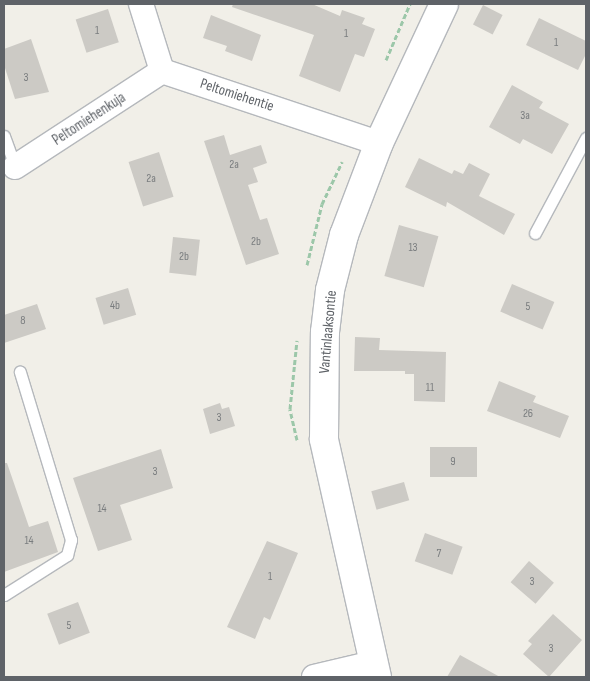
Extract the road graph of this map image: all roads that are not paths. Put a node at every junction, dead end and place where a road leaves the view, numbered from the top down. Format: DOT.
graph roads {
  1 [pos="141,4"];
  2 [pos="444,4"];
  3 [pos="162,71"];
  4 [pos="4,136"];
  5 [pos="586,138"];
  6 [pos="379,143"];
  7 [pos="15,167"];
  8 [pos="535,233"];
  9 [pos="20,372"];
  10 [pos="4,595"];
  11 [pos="375,670"];
  12 [pos="314,677"];
  1 -- 3 [label="street"];
  2 -- 6 [label="street, Vantinlaaksontie"];
  3 -- 6 [label="street, Peltomiehentie"];
  3 -- 7 [label="street, Peltomiehenkuja"];
  4 -- 7 [label="lane"];
  5 -- 8 [label="lane"];
  6 -- 11 [label="street, Vantinlaaksontie"];
  9 -- 10 [label="lane"];
  11 -- 12 [label="street"];
}
